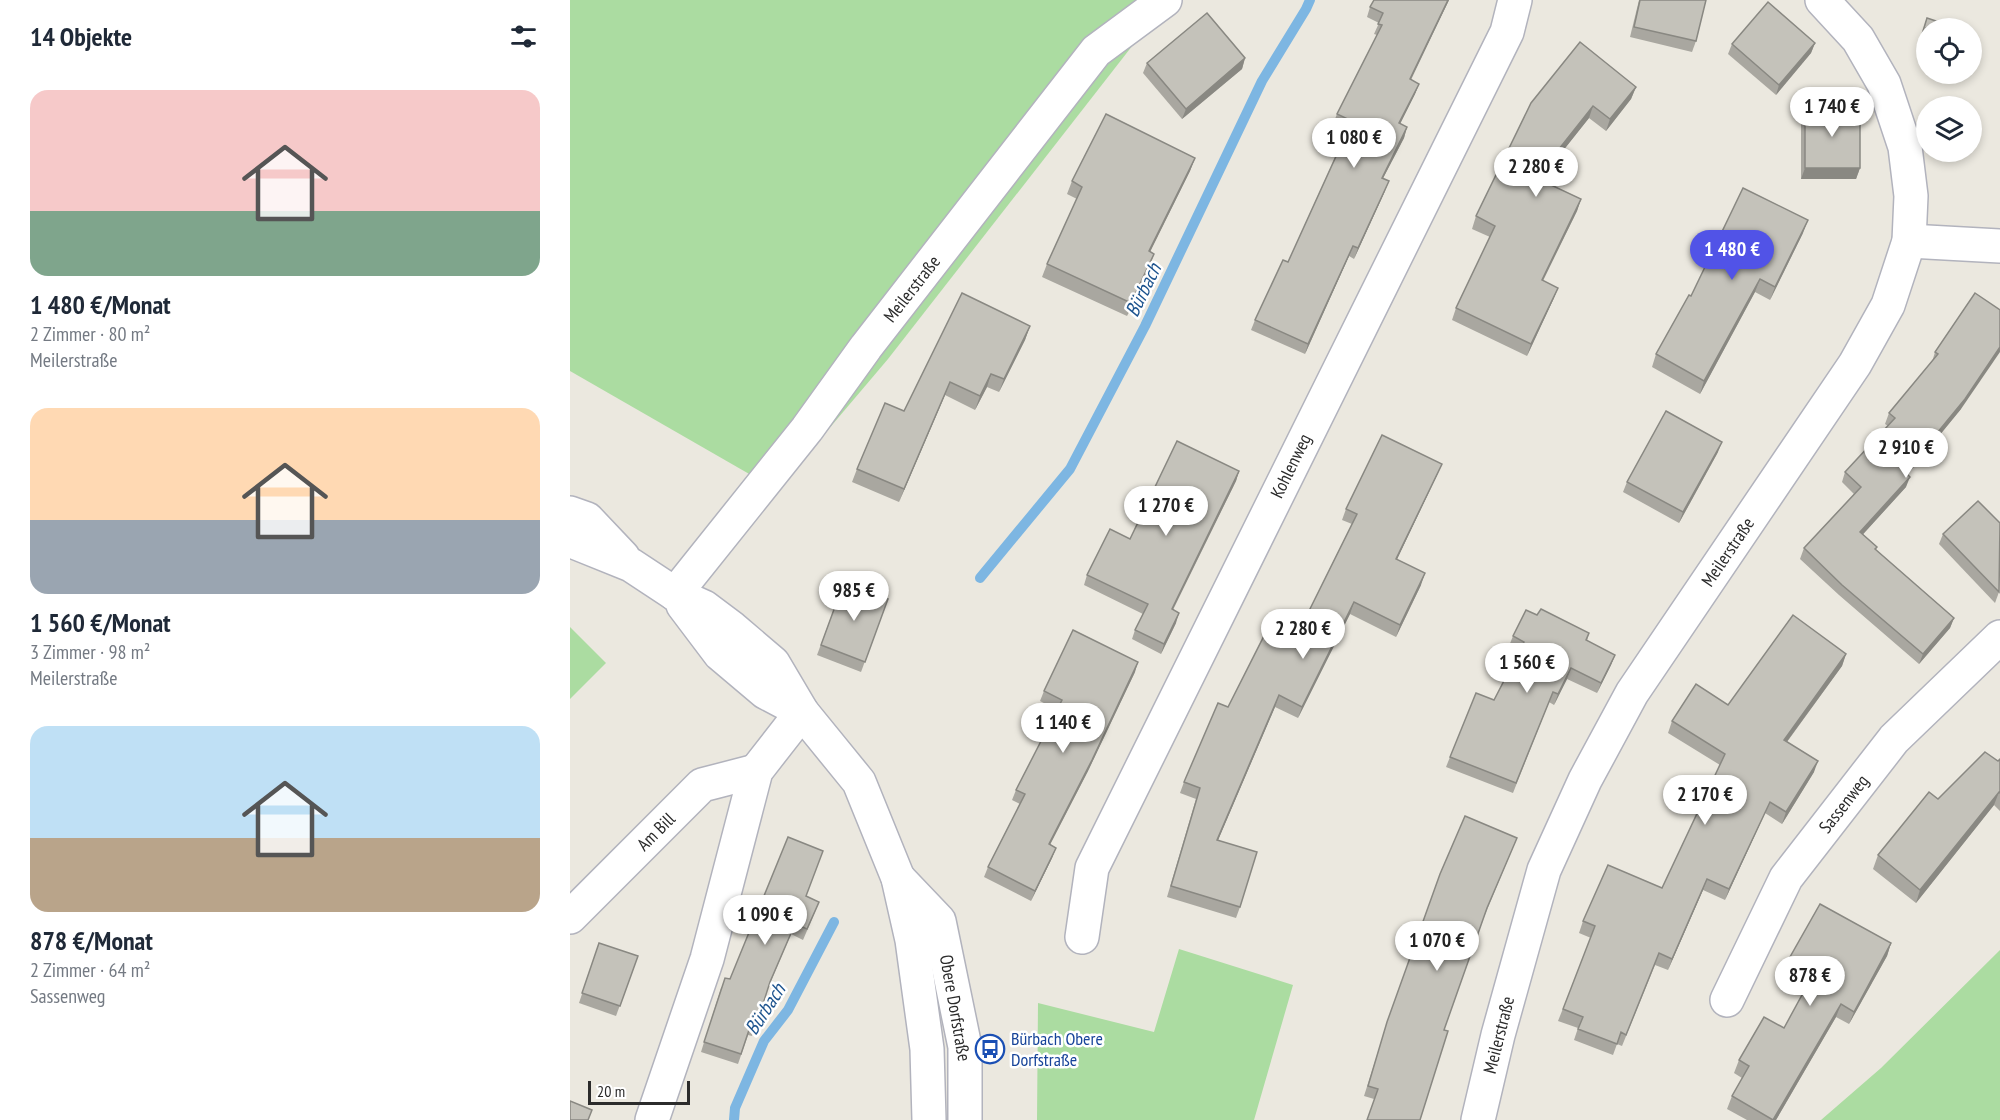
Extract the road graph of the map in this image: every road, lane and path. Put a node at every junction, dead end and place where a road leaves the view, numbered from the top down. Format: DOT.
graph roads {
  1 [pos="1164,0"];
  2 [pos="1515,0"];
  3 [pos="1822,0"];
  4 [pos="1909,241"];
  5 [pos="2000,246"];
  6 [pos="570,513"];
  7 [pos="570,538"];
  8 [pos="631,565"];
  9 [pos="675,594"];
  10 [pos="2000,637"];
  11 [pos="802,712"];
  12 [pos="756,771"];
  13 [pos="898,878"];
  14 [pos="570,918"];
  15 [pos="1082,937"];
  16 [pos="1727,1000"];
  17 [pos="652,1120"];
  18 [pos="929,1120"];
  19 [pos="965,1120"];
  20 [pos="1478,1120"];
  1 -- 9 [label="street, Meilerstraße"];
  2 -- 15 [label="street, Kohlenweg"];
  3 -- 4 [label="street, Meilerstraße"];
  4 -- 5 [label="street"];
  4 -- 20 [label="street, Meilerstraße"];
  6 -- 8 [label="street, Obere Dorfstraße"];
  7 -- 8 [label="street, Obere Dorfstraße"];
  8 -- 9 [label="street, Obere Dorfstraße"];
  9 -- 11 [label="street, Obere Dorfstraße"];
  10 -- 16 [label="street, Sassenweg"];
  11 -- 12 [label="street"];
  11 -- 13 [label="street, Obere Dorfstraße"];
  12 -- 14 [label="street, Am Bill"];
  12 -- 17 [label="street"];
  13 -- 18 [label="street, Obere Dorfstraße"];
  13 -- 19 [label="street, Obere Dorfstraße"];
}
